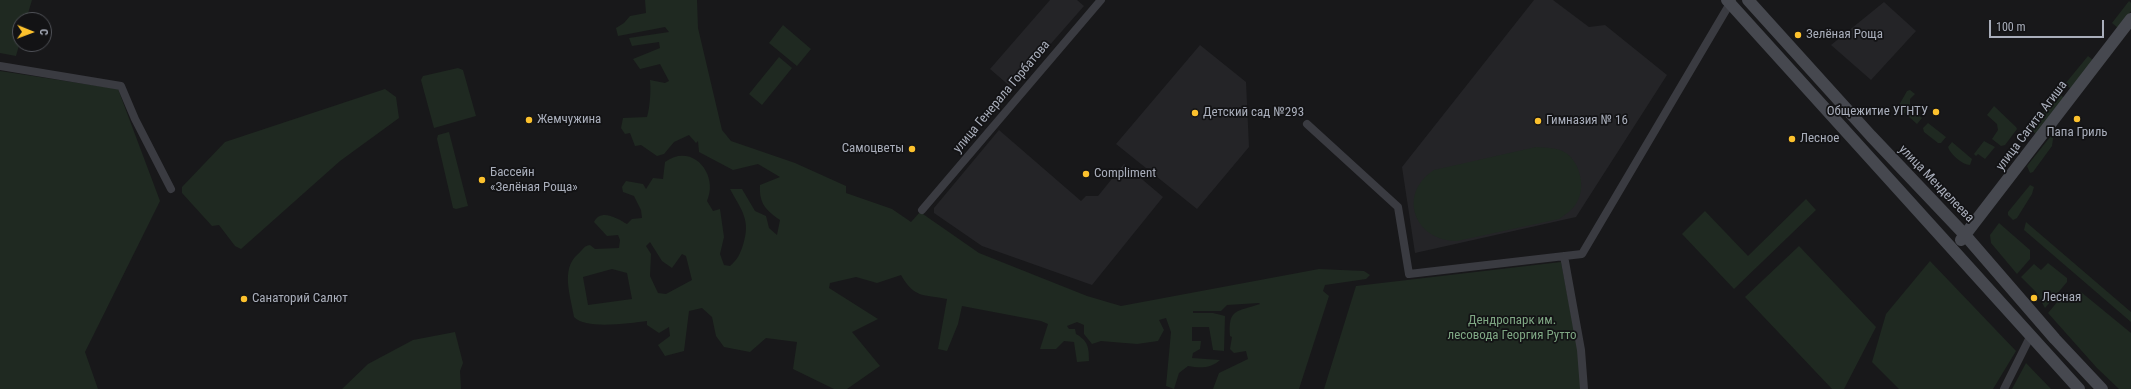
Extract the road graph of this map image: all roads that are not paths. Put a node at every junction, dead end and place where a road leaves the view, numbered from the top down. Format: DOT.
graph roads {
  1 [pos="1101,0"];
  2 [pos="1748,0"];
  3 [pos="1729,1"];
  4 [pos="2131,19"];
  5 [pos="0,66"];
  6 [pos="1307,124"];
  7 [pos="171,189"];
  8 [pos="922,210"];
  9 [pos="1965,235"];
  10 [pos="1954,249"];
  11 [pos="1564,256"];
  12 [pos="2030,337"];
  13 [pos="1584,389"];
  14 [pos="2004,389"];
  15 [pos="2079,389"];
  16 [pos="2102,389"];
  1 -- 8 [label="street, улица Генерала Горбатова"];
  2 -- 9 [label="main road, улица Менделеева"];
  3 -- 10 [label="main road"];
  3 -- 11 [label="street"];
  4 -- 9 [label="main road, улица Сагита Агиша"];
  5 -- 7 [label="street"];
  6 -- 11 [label="street"];
  9 -- 10 [label="main road, улица Сагита Агиша"];
  9 -- 16 [label="main road, улица Менделеева"];
  10 -- 12 [label="main road"];
  11 -- 13 [label="street"];
  12 -- 14 [label="street"];
  12 -- 15 [label="main road"];
}
